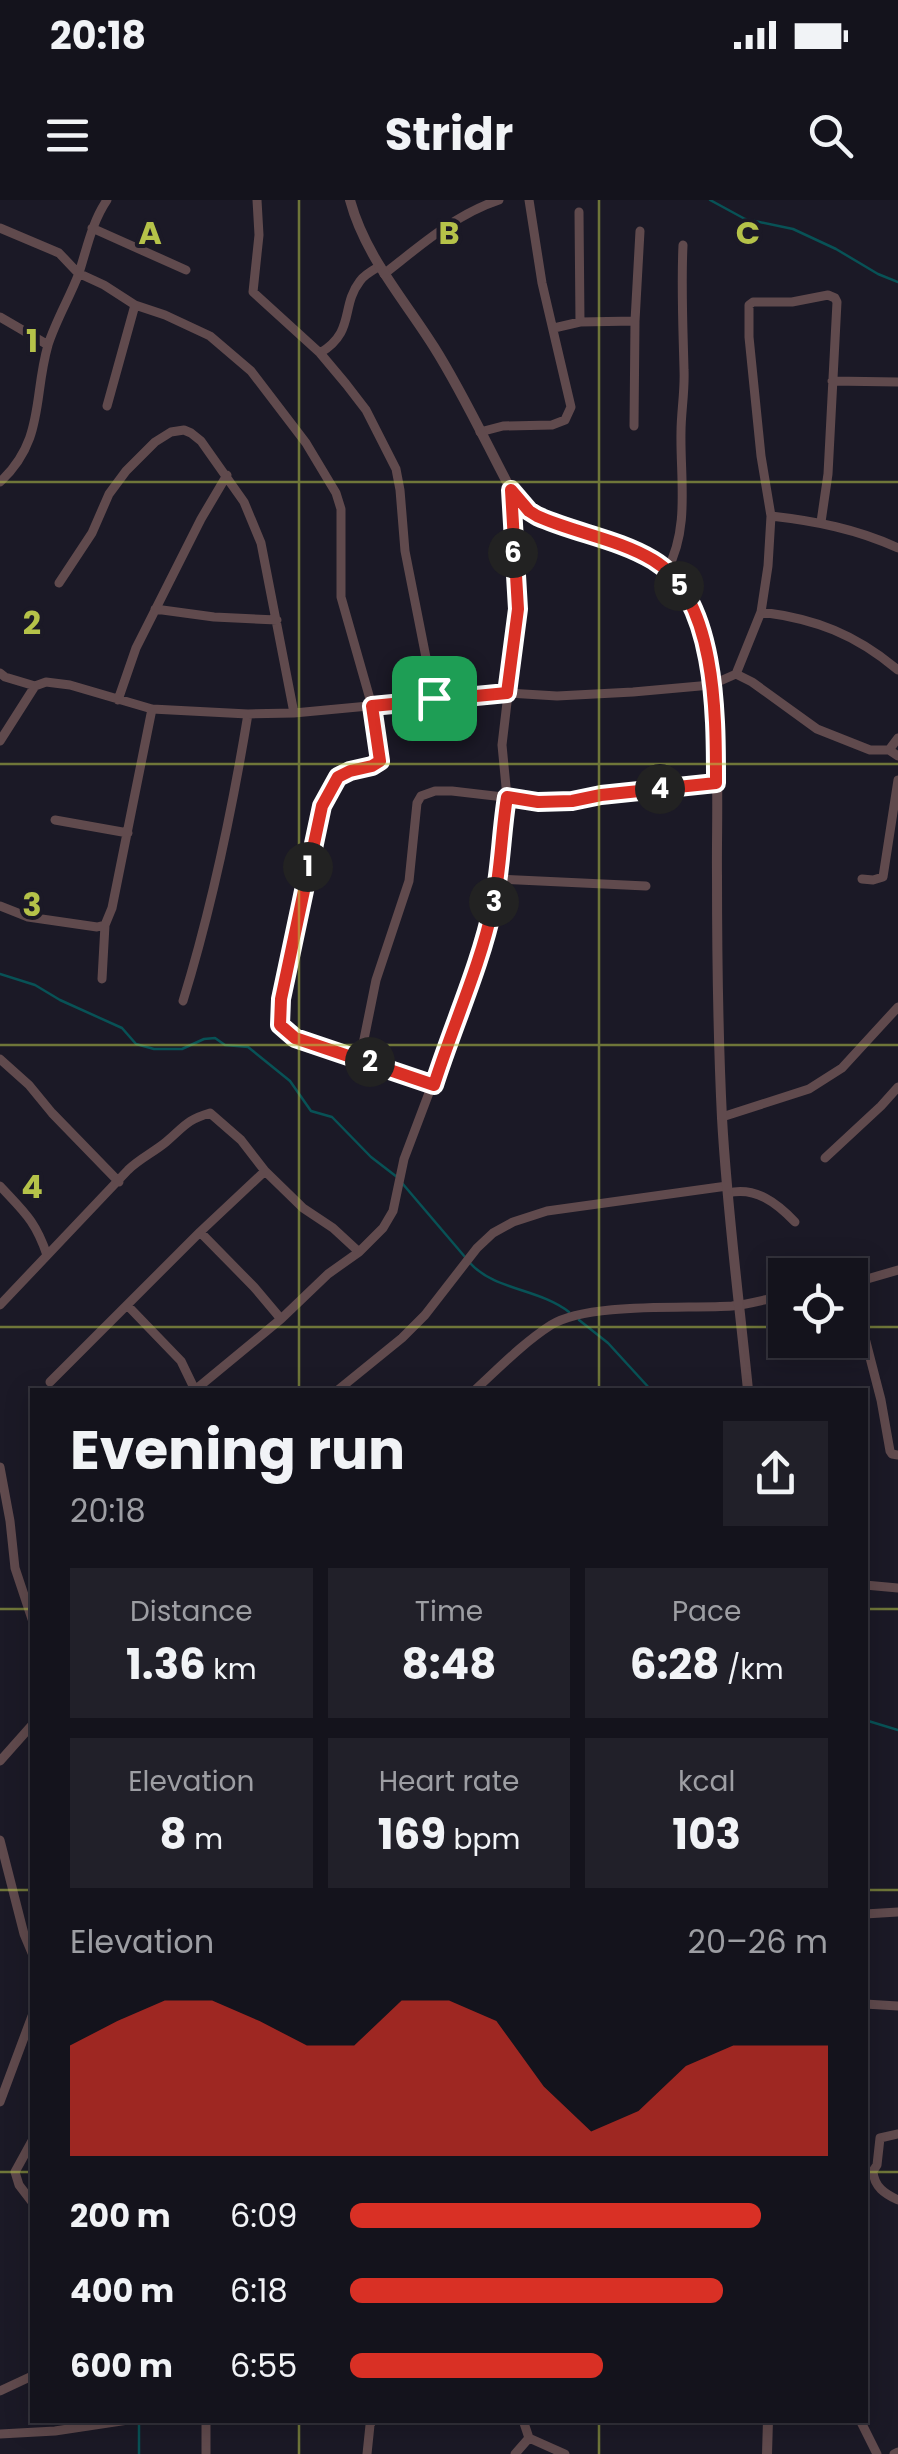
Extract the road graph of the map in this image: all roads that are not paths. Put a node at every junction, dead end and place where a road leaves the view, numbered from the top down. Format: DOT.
graph roads {
  1 [pos="107,200"];
  2 [pos="257,200"];
  3 [pos="350,200"];
  4 [pos="499,200"];
  5 [pos="529,200"];
  6 [pos="579,212"];
  7 [pos="0,228"];
  8 [pos="92,228"];
  9 [pos="640,231"];
  10 [pos="683,245"];
  11 [pos="186,270"];
  12 [pos="382,270"];
  13 [pos="78,273"];
  14 [pos="135,305"];
  15 [pos="0,317"];
  16 [pos="635,321"];
  17 [pos="580,322"];
  18 [pos="554,328"];
  19 [pos="48,346"];
  20 [pos="320,353"];
  21 [pos="832,381"];
  22 [pos="898,382"];
  23 [pos="106,406"];
  24 [pos="634,426"];
  25 [pos="480,432"];
  26 [pos="227,475"];
  27 [pos="0,482"];
  28 [pos="511,490"];
  29 [pos="771,516"];
  30 [pos="820,522"];
  31 [pos="898,548"];
  32 [pos="667,570"];
  33 [pos="60,583"];
  34 [pos="155,609"];
  35 [pos="761,612"];
  36 [pos="277,620"];
  37 [pos="898,670"];
  38 [pos="0,673"];
  39 [pos="736,674"];
  40 [pos="711,685"];
  41 [pos="36,686"];
  42 [pos="507,693"];
  43 [pos="434,698"];
  44 [pos="118,700"];
  45 [pos="372,706"];
  46 [pos="152,709"];
  47 [pos="294,713"];
  48 [pos="248,714"];
  49 [pos="898,738"];
  50 [pos="0,741"];
  51 [pos="893,753"];
  52 [pos="898,780"];
  53 [pos="716,783"];
  54 [pos="507,797"];
  55 [pos="55,820"];
  56 [pos="128,833"];
  57 [pos="499,878"];
  58 [pos="862,879"];
  59 [pos="646,886"];
  60 [pos="0,906"];
  61 [pos="106,925"];
  62 [pos="102,979"];
  63 [pos="184,1001"];
  64 [pos="898,1007"];
  65 [pos="0,1059"];
  66 [pos="360,1059"];
  67 [pos="434,1085"];
  68 [pos="898,1087"];
  69 [pos="722,1117"];
  70 [pos="825,1158"];
  71 [pos="265,1171"];
  72 [pos="119,1182"];
  73 [pos="0,1186"];
  74 [pos="728,1190"];
  75 [pos="794,1222"];
  76 [pos="200,1232"];
  77 [pos="359,1252"];
  78 [pos="48,1255"];
  79 [pos="898,1270"];
  80 [pos="868,1279"];
  81 [pos="768,1299"];
  82 [pos="0,1305"];
  83 [pos="126,1305"];
  84 [pos="738,1305"];
  85 [pos="281,1319"];
  86 [pos="868,1356"];
  87 [pos="50,1382"];
  88 [pos="194,1388"];
  89 [pos="197,1388"];
  90 [pos="340,1388"];
  91 [pos="481,1388"];
  92 [pos="748,1388"];
  93 [pos="898,1455"];
  94 [pos="0,1468"];
  95 [pos="13,1553"];
  96 [pos="0,1554"];
  97 [pos="868,1585"];
  98 [pos="898,1588"];
  99 [pos="30,1611"];
  100 [pos="30,1729"];
  101 [pos="0,1761"];
  102 [pos="0,1840"];
  103 [pos="898,1912"];
  104 [pos="868,1914"];
  105 [pos="30,1949"];
  106 [pos="868,2004"];
  107 [pos="898,2006"];
  108 [pos="30,2021"];
  109 [pos="0,2102"];
  110 [pos="898,2134"];
  111 [pos="30,2144"];
  112 [pos="868,2161"];
  113 [pos="877,2165"];
  114 [pos="30,2200"];
  115 [pos="898,2200"];
  116 [pos="30,2377"];
  117 [pos="0,2390"];
  118 [pos="105,2423"];
  119 [pos="206,2423"];
  120 [pos="372,2423"];
  121 [pos="525,2423"];
  122 [pos="768,2423"];
  123 [pos="862,2423"];
  124 [pos="0,2434"];
  125 [pos="528,2438"];
  126 [pos="206,2454"];
  127 [pos="367,2454"];
  128 [pos="515,2454"];
  129 [pos="566,2454"];
  130 [pos="767,2454"];
  131 [pos="877,2454"];
  1 -- 8 [label="street"];
  2 -- 20 [label="street"];
  3 -- 12 [label="street"];
  4 -- 12 [label="street"];
  5 -- 18 [label="street"];
  6 -- 17 [label="street"];
  7 -- 13 [label="street"];
  8 -- 11 [label="street"];
  8 -- 13 [label="street"];
  9 -- 16 [label="street"];
  10 -- 32 [label="street"];
  12 -- 20 [label="street"];
  12 -- 25 [label="street"];
  13 -- 14 [label="street"];
  13 -- 19 [label="street"];
  14 -- 23 [label="street"];
  14 -- 45 [label="street"];
  15 -- 19 [label="street"];
  16 -- 17 [label="street"];
  16 -- 24 [label="street"];
  17 -- 18 [label="street"];
  18 -- 25 [label="street"];
  19 -- 27 [label="street"];
  20 -- 43 [label="street"];
  21 -- 22 [label="street"];
  21 -- 29 [label="street"];
  21 -- 30 [label="street"];
  25 -- 28 [label="street"];
  26 -- 33 [label="street"];
  26 -- 34 [label="street"];
  26 -- 36 [label="street"];
  28 -- 32 [label="street"];
  28 -- 42 [label="street"];
  29 -- 30 [label="street"];
  29 -- 35 [label="street"];
  30 -- 31 [label="street"];
  32 -- 40 [label="street"];
  34 -- 36 [label="street"];
  34 -- 44 [label="street"];
  35 -- 37 [label="street"];
  35 -- 39 [label="street"];
  36 -- 47 [label="street"];
  38 -- 41 [label="street"];
  39 -- 40 [label="street"];
  39 -- 51 [label="street"];
  40 -- 42 [label="street"];
  40 -- 53 [label="street"];
  41 -- 44 [label="street"];
  41 -- 50 [label="street"];
  42 -- 43 [label="street"];
  42 -- 54 [label="street"];
  43 -- 45 [label="street"];
  44 -- 46 [label="street"];
  45 -- 47 [label="street"];
  45 -- 66 [label="street"];
  46 -- 48 [label="street"];
  46 -- 56 [label="street"];
  47 -- 48 [label="street"];
  48 -- 63 [label="street"];
  49 -- 51 [label="street"];
  52 -- 58 [label="street"];
  53 -- 54 [label="street"];
  53 -- 69 [label="street"];
  54 -- 57 [label="street"];
  54 -- 66 [label="street"];
  55 -- 56 [label="street"];
  56 -- 61 [label="street"];
  57 -- 59 [label="street"];
  57 -- 67 [label="street"];
  60 -- 61 [label="street"];
  61 -- 62 [label="street"];
  64 -- 69 [label="street"];
  65 -- 72 [label="street"];
  66 -- 67 [label="street"];
  67 -- 77 [label="street"];
  68 -- 70 [label="street"];
  69 -- 74 [label="street"];
  71 -- 72 [label="street"];
  71 -- 76 [label="street"];
  71 -- 77 [label="street"];
  72 -- 78 [label="street"];
  73 -- 78 [label="street"];
  74 -- 75 [label="street"];
  74 -- 84 [label="street"];
  74 -- 90 [label="street"];
  76 -- 83 [label="street"];
  76 -- 85 [label="street"];
  77 -- 85 [label="street"];
  78 -- 82 [label="street"];
  79 -- 80 [label="street"];
  81 -- 84 [label="street"];
  83 -- 87 [label="street"];
  83 -- 88 [label="street"];
  84 -- 91 [label="street"];
  84 -- 92 [label="street"];
  85 -- 89 [label="street"];
  86 -- 93 [label="street"];
  94 -- 95 [label="street"];
  95 -- 96 [label="street"];
  95 -- 99 [label="street"];
  97 -- 98 [label="street"];
  100 -- 101 [label="street"];
  102 -- 105 [label="street"];
  103 -- 104 [label="street"];
  106 -- 107 [label="street"];
  108 -- 109 [label="street"];
  110 -- 113 [label="street"];
  111 -- 114 [label="street"];
  112 -- 113 [label="street"];
  113 -- 115 [label="street"];
  116 -- 117 [label="street"];
  118 -- 124 [label="street"];
  119 -- 126 [label="street"];
  120 -- 127 [label="street"];
  121 -- 125 [label="street"];
  122 -- 130 [label="street"];
  123 -- 131 [label="street"];
  125 -- 128 [label="street"];
  125 -- 129 [label="street"];
}
